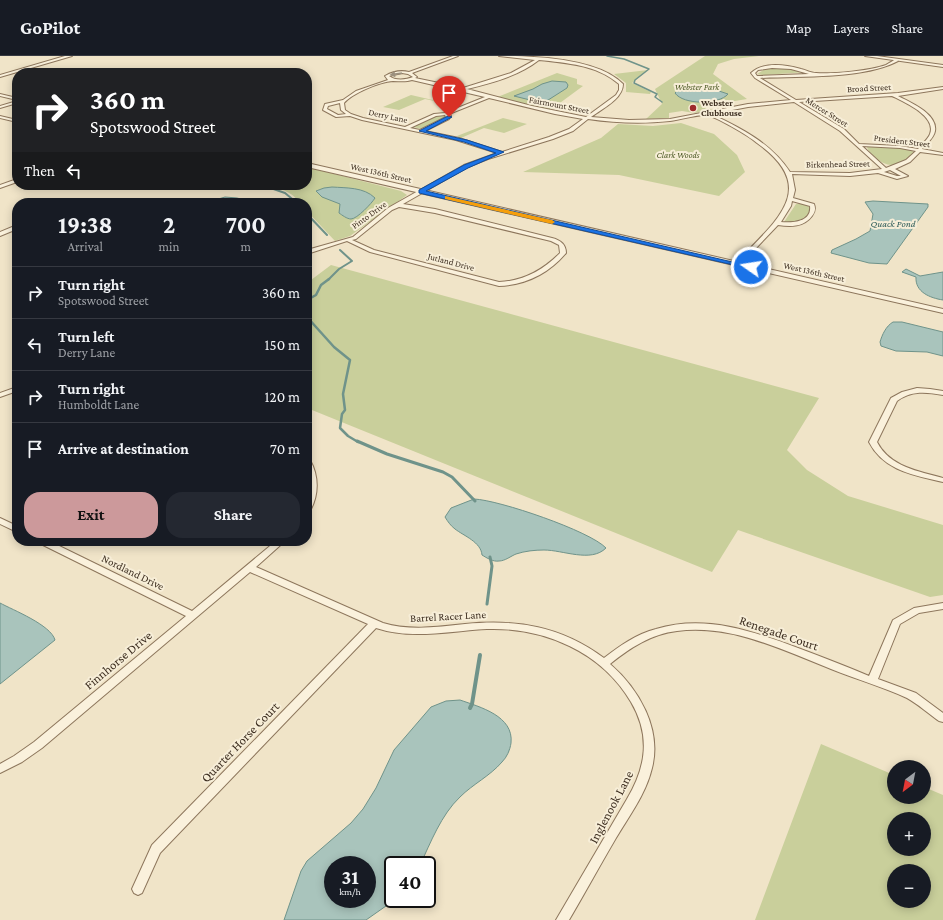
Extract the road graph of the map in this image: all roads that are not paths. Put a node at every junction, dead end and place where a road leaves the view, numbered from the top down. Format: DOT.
graph roads {
  1 [pos="70,56"];
  2 [pos="456,56"];
  3 [pos="501,56"];
  4 [pos="867,56"];
  5 [pos="880,56"];
  6 [pos="900,58"];
  7 [pos="537,60"];
  8 [pos="943,65"];
  9 [pos="30,68"];
  10 [pos="12,73"];
  11 [pos="410,73"];
  12 [pos="812,74"];
  13 [pos="0,76"];
  14 [pos="756,76"];
  15 [pos="412,79"];
  16 [pos="392,80"];
  17 [pos="943,88"];
  18 [pos="463,89"];
  19 [pos="943,92"];
  20 [pos="0,95"];
  21 [pos="895,96"];
  22 [pos="488,97"];
  23 [pos="12,98"];
  24 [pos="343,101"];
  25 [pos="795,101"];
  26 [pos="12,103"];
  27 [pos="0,107"];
  28 [pos="706,113"];
  29 [pos="446,114"];
  30 [pos="352,116"];
  31 [pos="0,117"];
  32 [pos="587,119"];
  33 [pos="12,120"];
  34 [pos="406,128"];
  35 [pos="421,131"];
  36 [pos="860,145"];
  37 [pos="919,150"];
  38 [pos="501,152"];
  39 [pos="943,154"];
  40 [pos="312,166"];
  41 [pos="889,168"];
  42 [pos="884,169"];
  43 [pos="878,171"];
  44 [pos="788,172"];
  45 [pos="12,182"];
  46 [pos="0,187"];
  47 [pos="421,192"];
  48 [pos="791,199"];
  49 [pos="397,206"];
  50 [pos="777,223"];
  51 [pos="12,229"];
  52 [pos="1,232"];
  53 [pos="351,238"];
  54 [pos="312,250"];
  55 [pos="738,264"];
  56 [pos="943,311"];
  57 [pos="12,391"];
  58 [pos="943,393"];
  59 [pos="0,395"];
  60 [pos="312,480"];
  61 [pos="943,480"];
  62 [pos="312,494"];
  63 [pos="0,520"];
  64 [pos="12,526"];
  65 [pos="52,546"];
  66 [pos="275,546"];
  67 [pos="250,568"];
  68 [pos="943,606"];
  69 [pos="192,615"];
  70 [pos="375,623"];
  71 [pos="604,663"];
  72 [pos="872,681"];
  73 [pos="943,718"];
  74 [pos="0,769"];
  75 [pos="138,889"];
  76 [pos="562,920"];
  1 -- 9 [label="street"];
  2 -- 11 [label="street"];
  3 -- 7 [label="street"];
  4 -- 6 [label="street"];
  5 -- 6 [label="street"];
  6 -- 8 [label="street"];
  6 -- 12 [label="street"];
  7 -- 18 [label="street"];
  7 -- 32 [label="street, Pinto Drive"];
  10 -- 13 [label="street"];
  11 -- 15 [label="street"];
  11 -- 16 [label="street, one-way"];
  12 -- 14 [label="street"];
  12 -- 14 [label="street"];
  14 -- 25 [label="street, Mercer Street"];
  15 -- 16 [label="street, Fairmount Street"];
  15 -- 18 [label="street, Fairmount Street"];
  16 -- 24 [label="street"];
  17 -- 21 [label="street, Broad Street"];
  18 -- 22 [label="street, Fairmount Street"];
  19 -- 21 [label="street, Broad Street"];
  20 -- 23 [label="street"];
  21 -- 25 [label="street, Broad Street"];
  21 -- 37 [label="street, Birkenhead Street"];
  22 -- 29 [label="street"];
  22 -- 32 [label="street, Fairmount Street"];
  24 -- 30 [label="street, Derry Lane"];
  24 -- 30 [label="street"];
  25 -- 28 [label="street, Broad Street"];
  25 -- 36 [label="street, Mercer Street"];
  26 -- 27 [label="street"];
  28 -- 32 [label="street, Fairmount Street"];
  28 -- 44 [label="street"];
  29 -- 34 [label="street"];
  29 -- 35 [label="street"];
  30 -- 34 [label="street, Derry Lane"];
  31 -- 33 [label="street"];
  32 -- 38 [label="street, Pinto Drive"];
  34 -- 35 [label="street, Derry Lane"];
  35 -- 38 [label="street, Derry Lane"];
  36 -- 37 [label="street, President Street"];
  36 -- 42 [label="street, Mercer Street"];
  37 -- 39 [label="street, President Street"];
  37 -- 41 [label="street, Birkenhead Street"];
  38 -- 47 [label="street, Pinto Drive"];
  40 -- 47 [label="street, West 136th Street"];
  41 -- 42 [label="street, Birkenhead Street"];
  41 -- 43 [label="street"];
  42 -- 43 [label="street, Birkenhead Street"];
  43 -- 44 [label="street, Birkenhead Street"];
  44 -- 48 [label="street"];
  45 -- 46 [label="street"];
  47 -- 49 [label="street, Pinto Drive"];
  47 -- 55 [label="street, West 136th Street"];
  48 -- 50 [label="street"];
  48 -- 50 [label="street"];
  49 -- 53 [label="street, Pinto Drive"];
  49 -- 53 [label="street, Jutland Drive"];
  50 -- 55 [label="street"];
  51 -- 52 [label="street"];
  53 -- 54 [label="street, Pinto Drive"];
  55 -- 56 [label="street, West 136th Street"];
  57 -- 59 [label="street"];
  58 -- 61 [label="street"];
  60 -- 62 [label="street"];
  63 -- 64 [label="street"];
  65 -- 69 [label="street, Nordland Drive"];
  66 -- 67 [label="street, Finnhorse Drive"];
  67 -- 69 [label="street, Finnhorse Drive"];
  67 -- 70 [label="street, Barrel Racer Lane"];
  68 -- 72 [label="street"];
  69 -- 74 [label="street, Finnhorse Drive"];
  70 -- 71 [label="street, Barrel Racer Lane"];
  70 -- 75 [label="street, Quarter Horse Court"];
  71 -- 72 [label="street, Renegade Court"];
  71 -- 76 [label="street, Inglenook Lane"];
  72 -- 73 [label="street, Renegade Court"];
}
